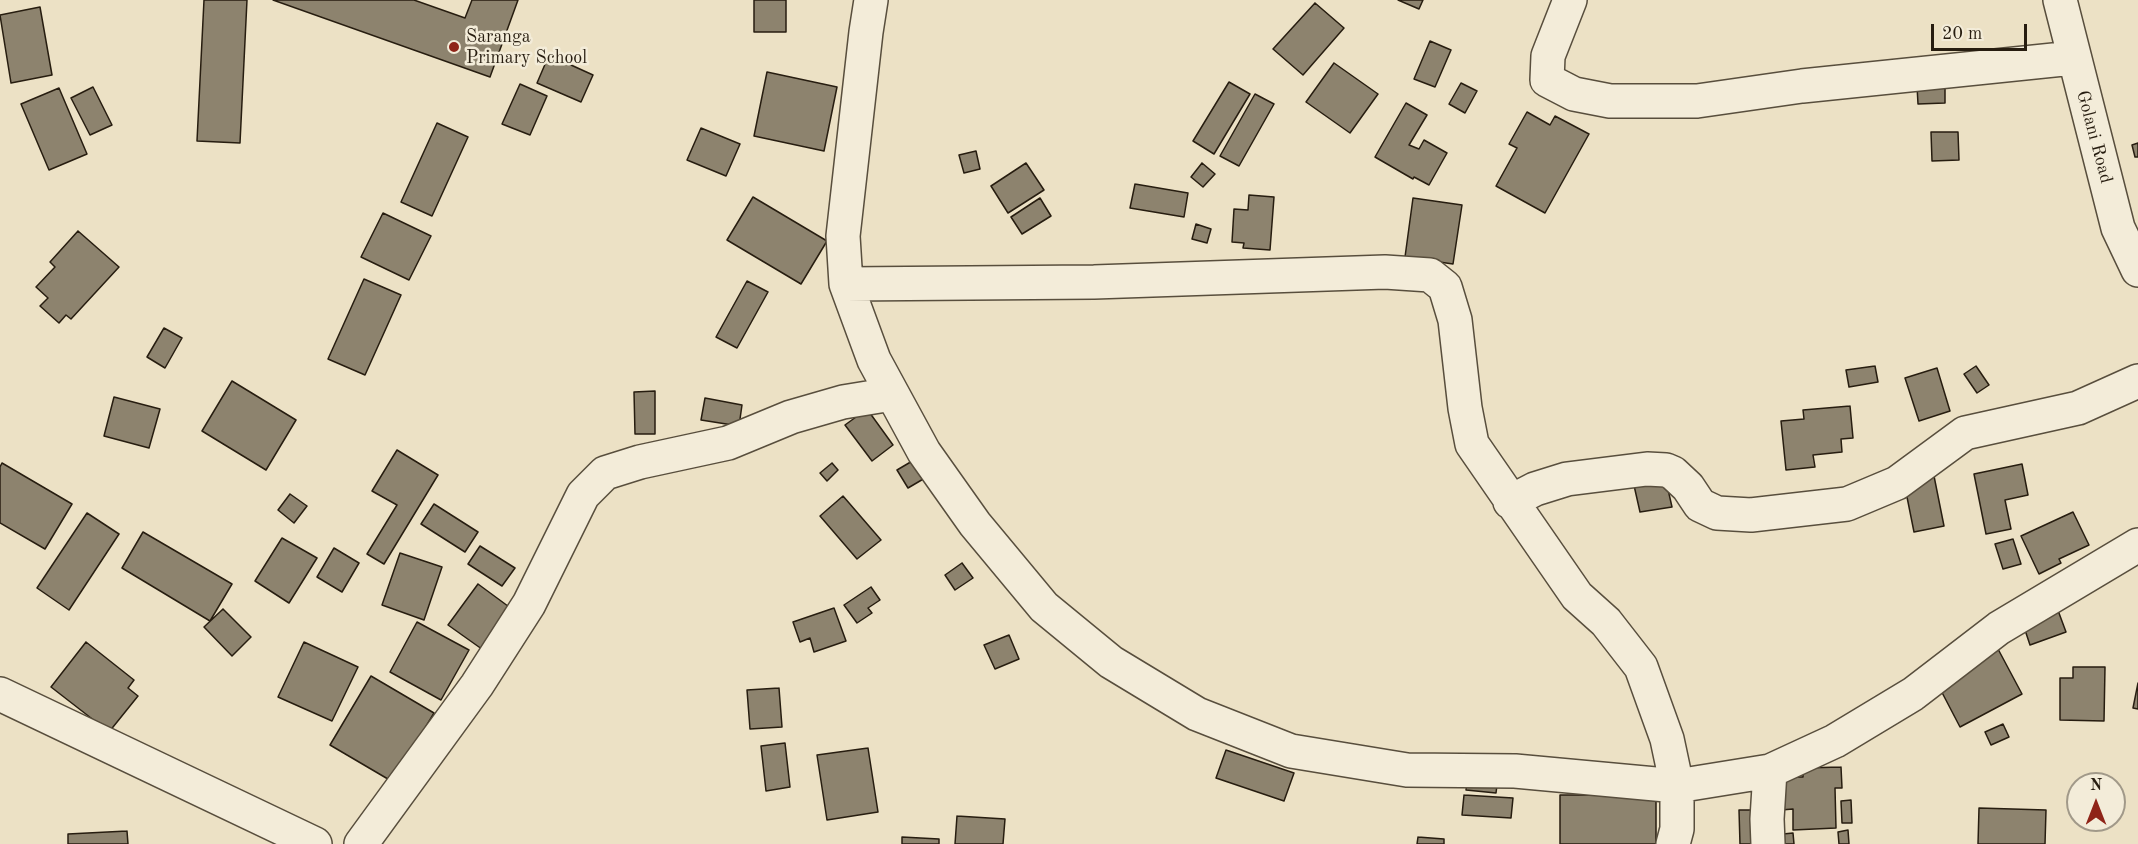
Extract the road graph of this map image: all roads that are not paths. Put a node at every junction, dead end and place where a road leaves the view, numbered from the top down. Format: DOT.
graph roads {
  1 [pos="871,0"];
  2 [pos="1570,0"];
  3 [pos="2060,0"];
  4 [pos="2073,58"];
  5 [pos="2138,270"];
  6 [pos="846,284"];
  7 [pos="2138,381"];
  8 [pos="892,394"];
  9 [pos="1510,502"];
  10 [pos="2138,545"];
  11 [pos="0,694"];
  12 [pos="1770,771"];
  13 [pos="1677,786"];
  14 [pos="315,844"];
  15 [pos="361,844"];
  16 [pos="1673,844"];
  17 [pos="1768,844"];
  1 -- 6 [label="street"];
  2 -- 4 [label="street"];
  3 -- 4 [label="street, Golani Road"];
  4 -- 5 [label="street, Golani Road"];
  6 -- 8 [label="street"];
  6 -- 9 [label="street"];
  7 -- 9 [label="street"];
  8 -- 13 [label="street"];
  8 -- 15 [label="street"];
  9 -- 13 [label="street"];
  10 -- 12 [label="street"];
  11 -- 14 [label="street"];
  12 -- 13 [label="street"];
  12 -- 17 [label="street"];
  13 -- 16 [label="street"];
}
